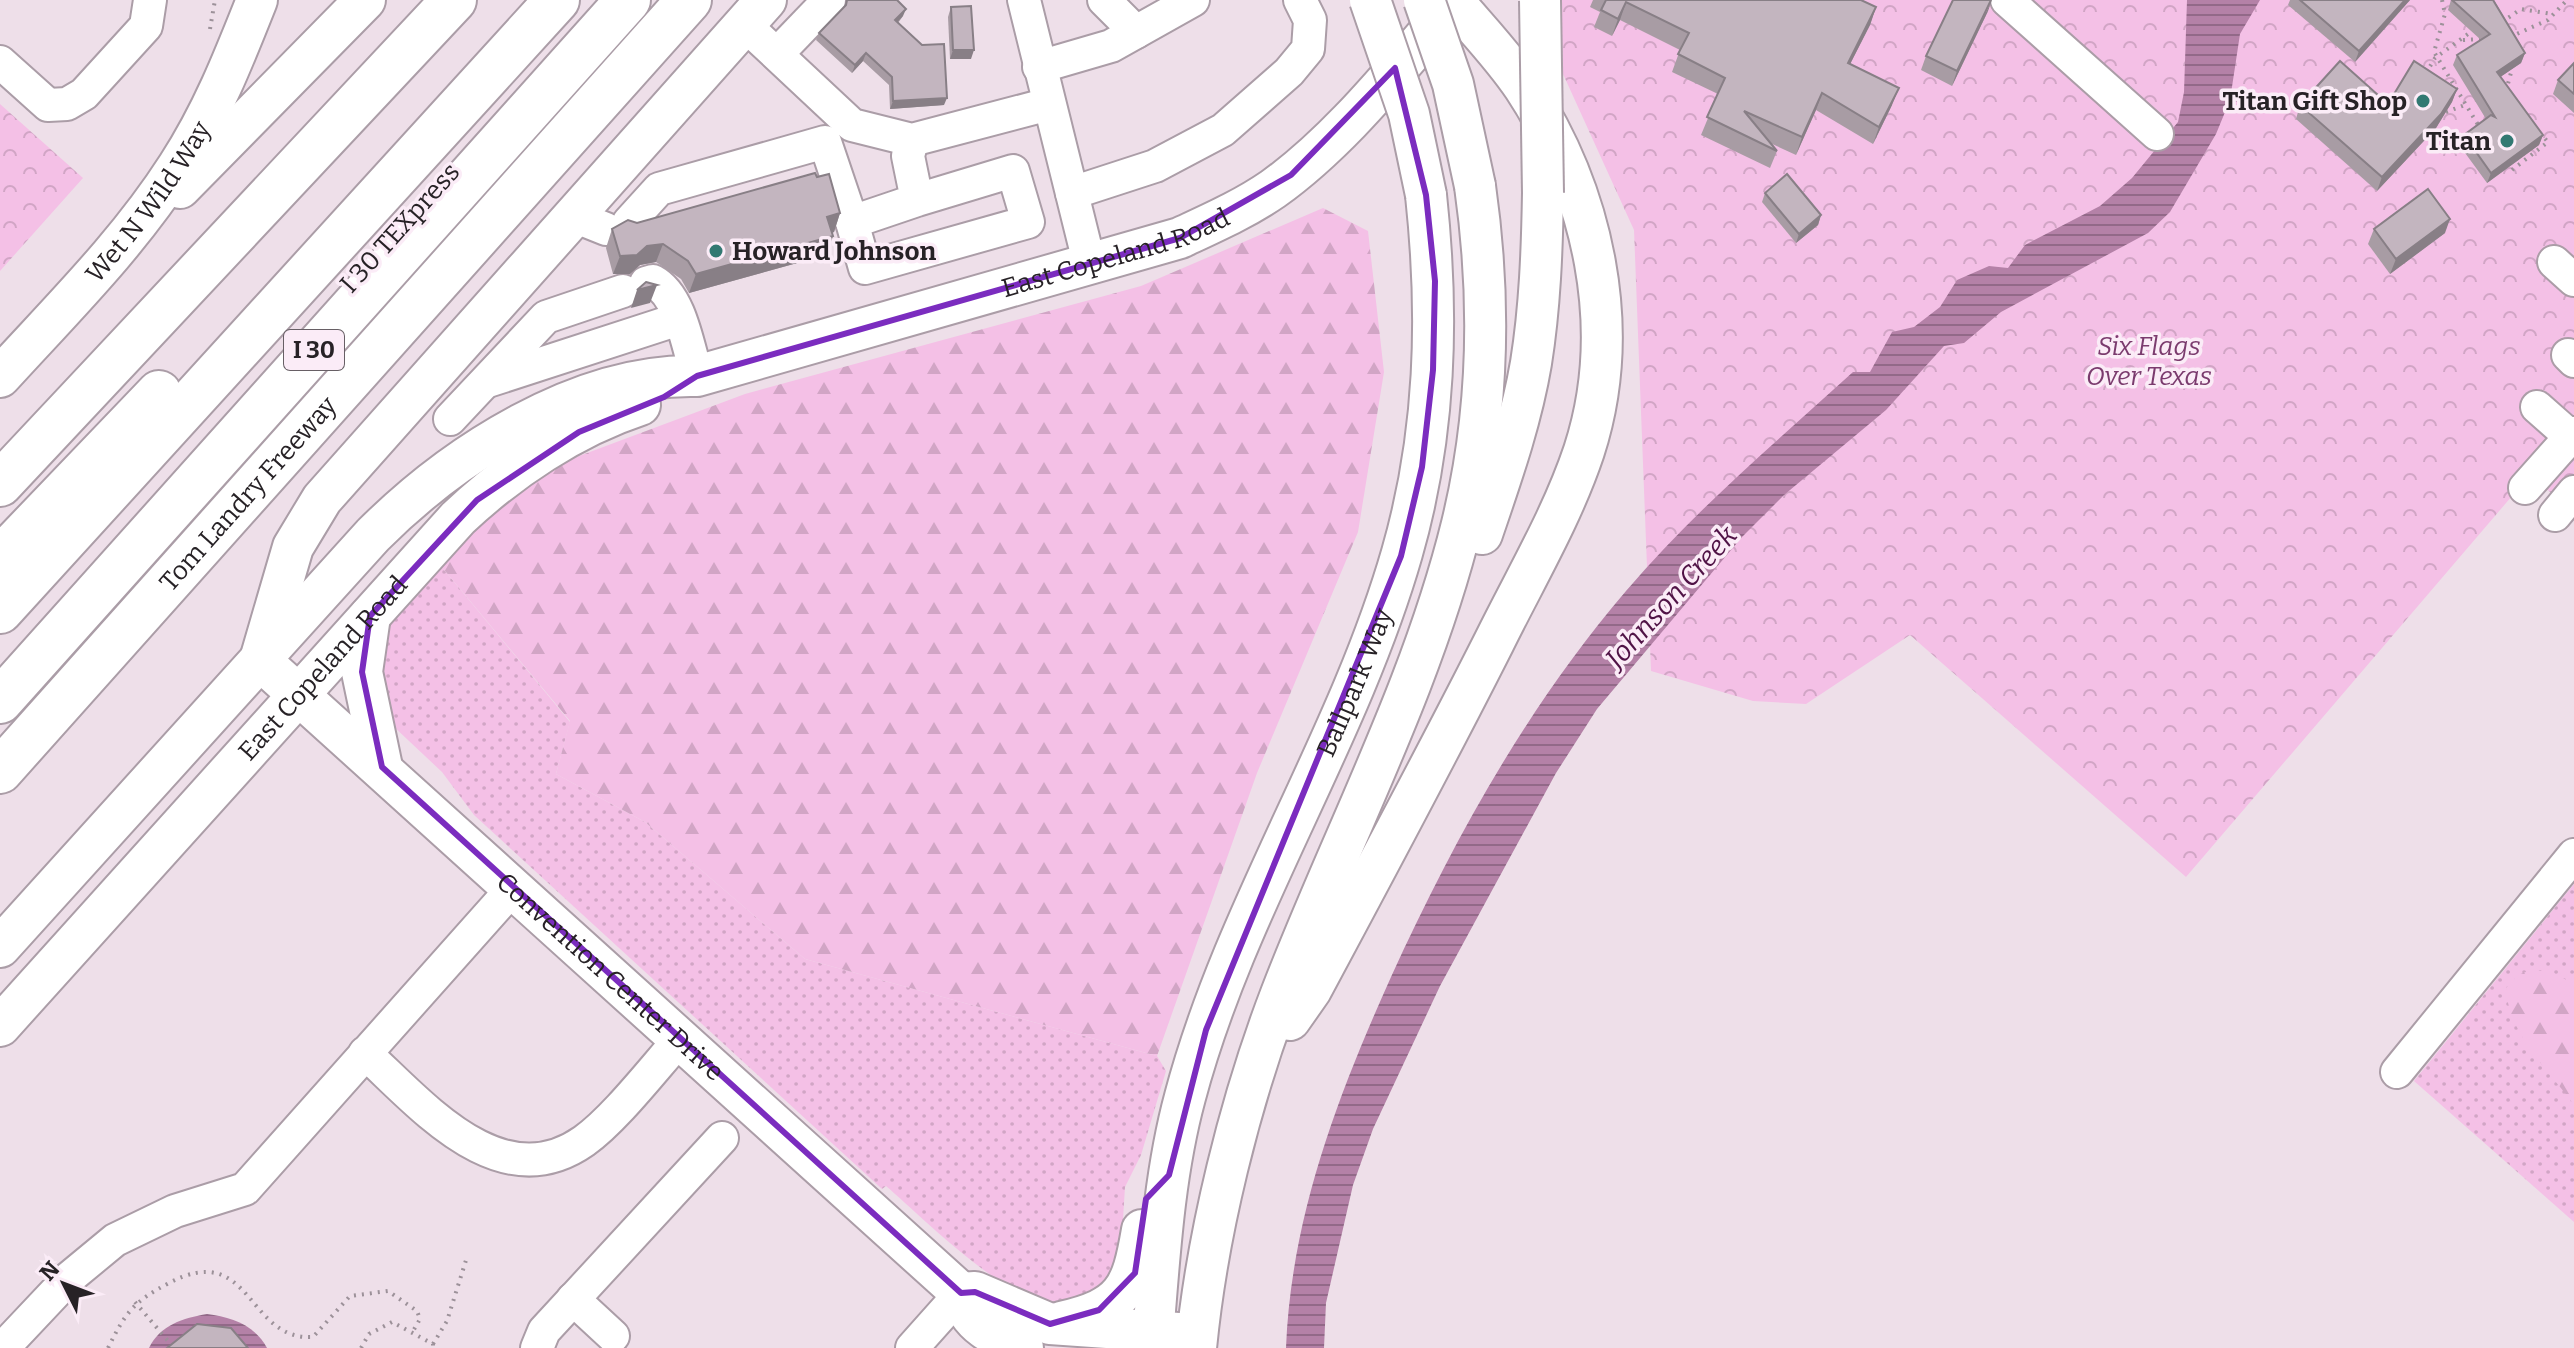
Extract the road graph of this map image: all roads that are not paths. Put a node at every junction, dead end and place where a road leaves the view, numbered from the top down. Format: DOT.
graph roads {
  1 [pos="150,0"];
  2 [pos="257,0"];
  3 [pos="365,0"];
  4 [pos="454,0"];
  5 [pos="557,0"];
  6 [pos="606,0"];
  7 [pos="628,0"];
  8 [pos="689,0"];
  9 [pos="829,0"];
  10 [pos="1024,0"];
  11 [pos="1104,0"];
  12 [pos="1193,0"];
  13 [pos="1300,0"];
  14 [pos="1370,0"];
  15 [pos="1540,0"];
  16 [pos="2007,0"];
  17 [pos="1446,1"];
  18 [pos="755,12"];
  19 [pos="1136,32"];
  20 [pos="777,54"];
  21 [pos="0,62"];
  22 [pos="1039,67"];
  23 [pos="1049,104"];
  24 [pos="2157,134"];
  25 [pos="912,140"];
  26 [pos="394,178"];
  27 [pos="1072,193"];
  28 [pos="917,200"];
  29 [pos="602,222"];
  30 [pos="852,222"];
  31 [pos="115,252"];
  32 [pos="1090,266"];
  33 [pos="679,319"];
  34 [pos="697,376"];
  35 [pos="0,377"];
  36 [pos="485,382"];
  37 [pos="2537,407"];
  38 [pos="450,419"];
  39 [pos="2572,435"];
  40 [pos="0,484"];
  41 [pos="2525,488"];
  42 [pos="0,559"];
  43 [pos="0,611"];
  44 [pos="370,616"];
  45 [pos="260,660"];
  46 [pos="0,670"];
  47 [pos="299,693"];
  48 [pos="0,701"];
  49 [pos="382,767"];
  50 [pos="0,771"];
  51 [pos="1369,785"];
  52 [pos="2574,855"];
  53 [pos="514,887"];
  54 [pos="0,947"];
  55 [pos="0,1026"];
  56 [pos="681,1038"];
  57 [pos="365,1053"];
  58 [pos="2397,1072"];
  59 [pos="1252,1077"];
  60 [pos="722,1138"];
  61 [pos="1169,1175"];
  62 [pos="961,1293"];
  63 [pos="573,1299"];
  64 [pos="8,1327"];
  65 [pos="613,1336"];
  66 [pos="1037,1336"];
  67 [pos="1152,1340"];
  68 [pos="1197,1341"];
  69 [pos="537,1348"];
  70 [pos="912,1348"];
  1 -- 21 [label="lane"];
  2 -- 31 [label="main road, Wet N Wild Way"];
  3 -- 31 [label="main road"];
  4 -- 40 [label="highway"];
  5 -- 26 [label="highway, I 30 TEXpress"];
  6 -- 46 [label="highway, I 30 TEXpress"];
  7 -- 48 [label="highway, I 30"];
  8 -- 50 [label="highway, Tom Landry Freeway / I 30"];
  9 -- 20 [label="lane"];
  10 -- 22 [label="lane"];
  11 -- 19 [label="lane"];
  12 -- 19 [label="lane"];
  13 -- 27 [label="lane"];
  14 -- 61 [label="main road, Ballpark Way, bridge"];
  15 -- 51 [label="main road, bridge"];
  16 -- 24 [label="lane"];
  17 -- 32 [label="main road, East Copeland Road"];
  17 -- 51 [label="main road, Ballpark Way, bridge"];
  17 -- 59 [label="main road"];
  18 -- 20 [label="lane"];
  18 -- 29 [label="main road"];
  19 -- 22 [label="lane"];
  20 -- 25 [label="lane"];
  22 -- 23 [label="lane"];
  23 -- 25 [label="lane"];
  23 -- 27 [label="lane"];
  25 -- 28 [label="lane"];
  26 -- 42 [label="highway"];
  26 -- 43 [label="highway, I 30 TEXpress"];
  27 -- 32 [label="lane"];
  28 -- 30 [label="lane"];
  28 -- 30 [label="lane"];
  29 -- 30 [label="lane"];
  29 -- 45 [label="main road"];
  31 -- 35 [label="main road, Wet N Wild Way"];
  32 -- 34 [label="main road, East Copeland Road"];
  33 -- 34 [label="lane"];
  33 -- 36 [label="lane"];
  33 -- 36 [label="lane"];
  34 -- 44 [label="main road, East Copeland Road"];
  34 -- 45 [label="main road, East Copeland Road"];
  36 -- 38 [label="lane"];
  37 -- 39 [label="lane"];
  39 -- 41 [label="lane"];
  44 -- 47 [label="main road, East Copeland Road"];
  44 -- 49 [label="main road"];
  45 -- 47 [label="main road, Convention Center Drive"];
  45 -- 54 [label="main road, East Copeland Road"];
  47 -- 49 [label="main road, Convention Center Drive"];
  47 -- 55 [label="main road, East Copeland Road"];
  49 -- 53 [label="main road, Convention Center Drive"];
  51 -- 59 [label="main road, Ballpark Way"];
  52 -- 58 [label="lane"];
  53 -- 56 [label="main road, Convention Center Drive"];
  53 -- 57 [label="lane"];
  56 -- 57 [label="lane"];
  56 -- 62 [label="main road, Convention Center Drive"];
  57 -- 64 [label="lane"];
  59 -- 68 [label="main road, Ballpark Way"];
  60 -- 63 [label="lane"];
  61 -- 66 [label="main road"];
  61 -- 67 [label="main road, Ballpark Way"];
  62 -- 66 [label="main road, Convention Center Drive"];
  62 -- 70 [label="lane"];
  63 -- 65 [label="lane"];
  63 -- 69 [label="lane"];
  66 -- 67 [label="main road, Convention Center Drive"];
  67 -- 68 [label="main road, Convention Center Drive"];
}
